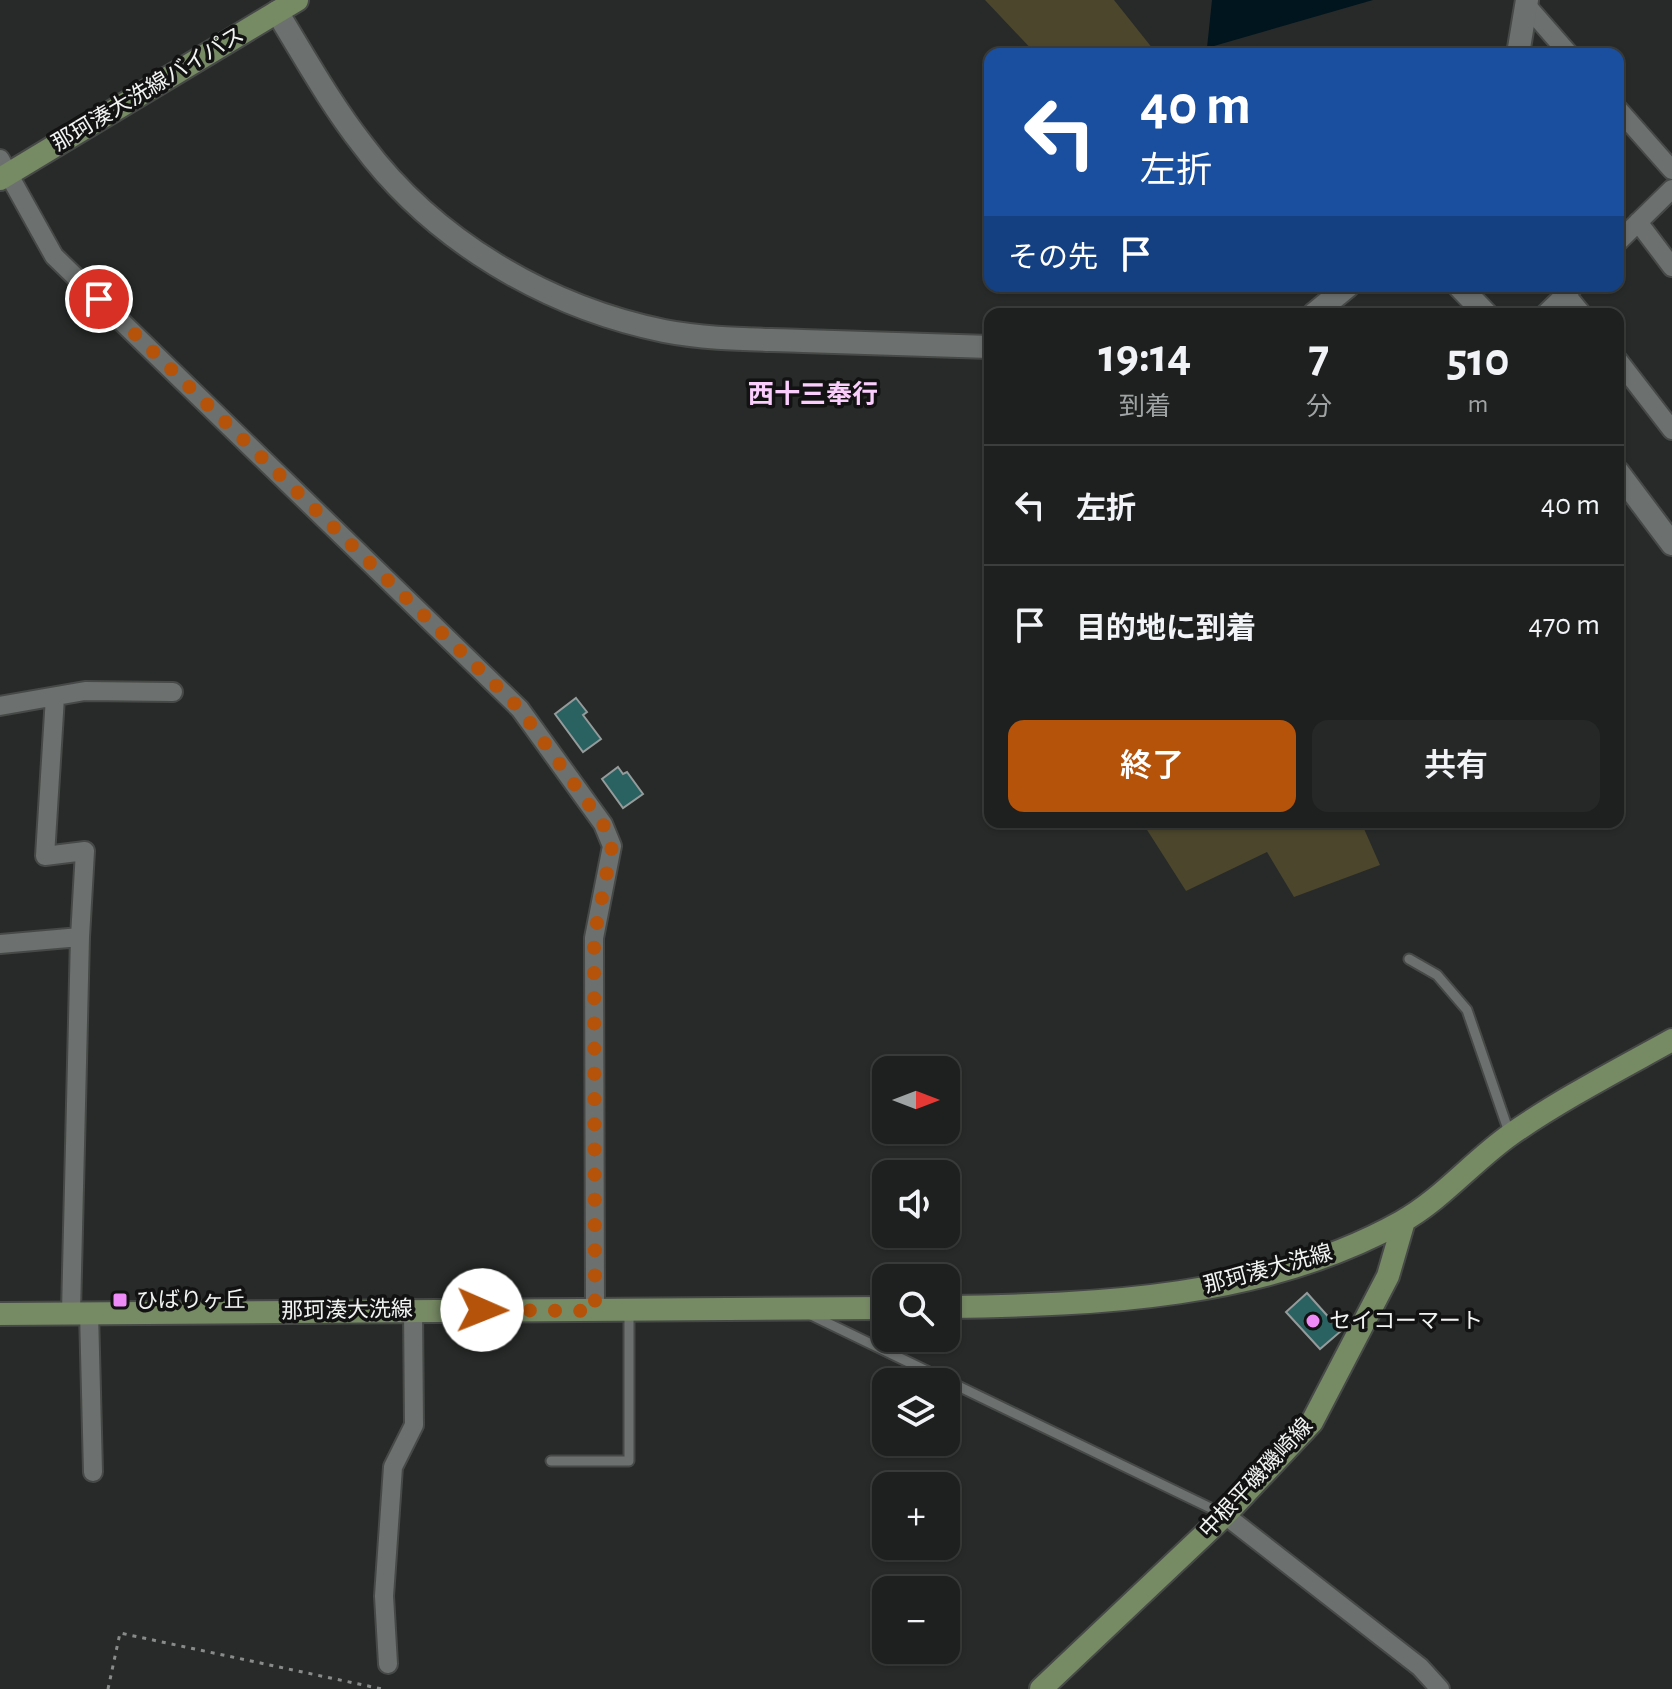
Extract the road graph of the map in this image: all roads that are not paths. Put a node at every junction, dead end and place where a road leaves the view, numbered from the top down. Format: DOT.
graph roads {
  1 [pos="297,0"];
  2 [pos="1527,3"];
  3 [pos="277,12"];
  4 [pos="1519,48"];
  5 [pos="1564,48"];
  6 [pos="1624,116"];
  7 [pos="1672,170"];
  8 [pos="3,171"];
  9 [pos="1672,189"];
  10 [pos="1638,222"];
  11 [pos="1624,236"];
  12 [pos="1672,267"];
  13 [pos="1341,292"];
  14 [pos="1465,292"];
  15 [pos="1564,292"];
  16 [pos="1321,308"];
  17 [pos="1480,308"];
  18 [pos="1550,308"];
  19 [pos="984,347"];
  20 [pos="1624,368"];
  21 [pos="1672,430"];
  22 [pos="1624,480"];
  23 [pos="1672,544"];
  24 [pos="173,692"];
  25 [pos="55,697"];
  26 [pos="0,706"];
  27 [pos="80,937"];
  28 [pos="0,944"];
  29 [pos="1409,959"];
  30 [pos="1672,1040"];
  31 [pos="1510,1135"];
  32 [pos="1404,1221"];
  33 [pos="960,1307"];
  34 [pos="872,1308"];
  35 [pos="413,1309"];
  36 [pos="799,1310"];
  37 [pos="595,1311"];
  38 [pos="629,1311"];
  39 [pos="80,1313"];
  40 [pos="0,1314"];
  41 [pos="551,1461"];
  42 [pos="93,1472"];
  43 [pos="1225,1515"];
  44 [pos="388,1664"];
  45 [pos="1041,1689"];
  46 [pos="1440,1689"];
  1 -- 3 [label="main road, 那珂湊大洗線バイパス"];
  2 -- 4 [label="street"];
  2 -- 5 [label="street"];
  3 -- 8 [label="main road, 那珂湊大洗線バイパス"];
  3 -- 19 [label="street"];
  6 -- 7 [label="street"];
  8 -- 37 [label="street"];
  9 -- 10 [label="street"];
  10 -- 11 [label="street"];
  10 -- 12 [label="street"];
  13 -- 16 [label="street"];
  14 -- 17 [label="street"];
  15 -- 18 [label="street"];
  20 -- 21 [label="street"];
  22 -- 23 [label="street"];
  24 -- 25 [label="street"];
  25 -- 26 [label="street"];
  25 -- 27 [label="street"];
  27 -- 28 [label="street"];
  27 -- 39 [label="street"];
  29 -- 31 [label="lane"];
  30 -- 31 [label="main road, 那珂湊大洗線"];
  31 -- 32 [label="main road, 那珂湊大洗線"];
  32 -- 33 [label="main road, 那珂湊大洗線"];
  32 -- 43 [label="main road, 中根平磯磯崎線"];
  34 -- 36 [label="main road, 那珂湊大洗線"];
  35 -- 37 [label="main road, 那珂湊大洗線"];
  35 -- 39 [label="main road, 那珂湊大洗線"];
  35 -- 44 [label="street"];
  36 -- 38 [label="main road, 那珂湊大洗線"];
  36 -- 43 [label="lane"];
  37 -- 38 [label="main road, 那珂湊大洗線"];
  38 -- 41 [label="lane"];
  39 -- 40 [label="main road, 那珂湊大洗線"];
  39 -- 42 [label="street"];
  43 -- 45 [label="main road, 中根平磯磯崎線"];
  43 -- 46 [label="street"];
}
